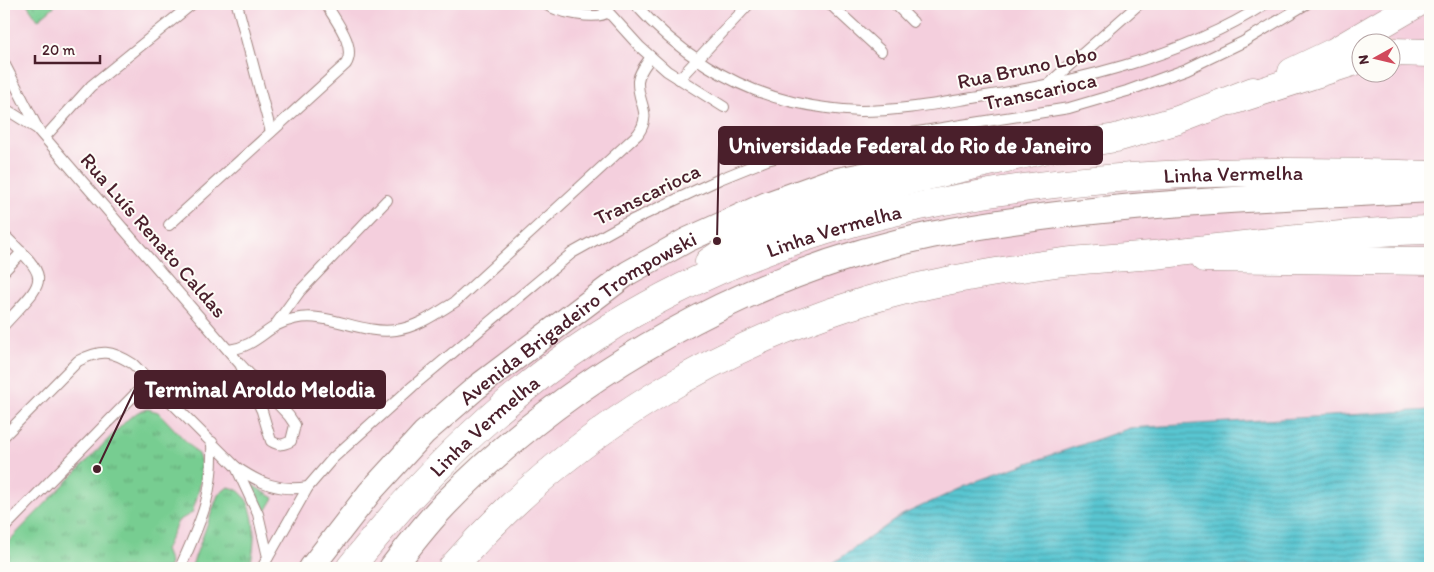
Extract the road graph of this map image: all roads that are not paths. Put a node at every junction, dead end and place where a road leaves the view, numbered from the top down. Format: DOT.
graph roads {
  1 [pos="192,4"];
  2 [pos="237,4"];
  3 [pos="326,4"];
  4 [pos="545,4"];
  5 [pos="601,4"];
  6 [pos="635,4"];
  7 [pos="749,4"];
  8 [pos="830,4"];
  9 [pos="895,4"];
  10 [pos="1139,4"];
  11 [pos="1265,4"];
  12 [pos="1306,4"];
  13 [pos="1416,4"];
  14 [pos="608,12"];
  15 [pos="912,22"];
  16 [pos="881,51"];
  17 [pos="1402,52"];
  18 [pos="1430,53"];
  19 [pos="651,57"];
  20 [pos="697,59"];
  21 [pos="1352,62"];
  22 [pos="4,63"];
  23 [pos="679,79"];
  24 [pos="1044,87"];
  25 [pos="1232,101"];
  26 [pos="724,107"];
  27 [pos="4,108"];
  28 [pos="271,132"];
  29 [pos="42,134"];
  30 [pos="1051,148"];
  31 [pos="1430,175"];
  32 [pos="1430,189"];
  33 [pos="387,200"];
  34 [pos="169,225"];
  35 [pos="1430,230"];
  36 [pos="4,235"];
  37 [pos="22,252"];
  38 [pos="1136,257"];
  39 [pos="1430,262"];
  40 [pos="4,271"];
  41 [pos="642,310"];
  42 [pos="276,324"];
  43 [pos="4,325"];
  44 [pos="229,350"];
  45 [pos="240,364"];
  46 [pos="149,380"];
  47 [pos="4,436"];
  48 [pos="212,442"];
  49 [pos="236,466"];
  50 [pos="308,487"];
  51 [pos="4,528"];
  52 [pos="268,557"];
  53 [pos="180,568"];
  54 [pos="262,568"];
  55 [pos="311,568"];
  56 [pos="350,568"];
  57 [pos="392,568"];
  58 [pos="452,568"];
  1 -- 29 [label="lane"];
  2 -- 28 [label="lane"];
  3 -- 28 [label="lane"];
  4 -- 14 [label="lane"];
  5 -- 14 [label="lane"];
  6 -- 20 [label="lane, Rua Bruno Lobo"];
  7 -- 20 [label="lane"];
  8 -- 16 [label="lane"];
  9 -- 15 [label="lane"];
  10 -- 24 [label="lane"];
  11 -- 24 [label="lane, Rua Bruno Lobo"];
  12 -- 50 [label="lane, Transcarioca"];
  13 -- 25 [label="highway, Avenida Brigadeiro Trompowski"];
  14 -- 19 [label="lane"];
  17 -- 18 [label="highway"];
  19 -- 23 [label="lane"];
  19 -- 42 [label="lane"];
  20 -- 23 [label="lane"];
  20 -- 24 [label="lane, Rua Bruno Lobo"];
  21 -- 25 [label="highway"];
  22 -- 29 [label="lane, Rua Luís Renato Caldas"];
  23 -- 26 [label="lane"];
  25 -- 30 [label="highway, Avenida Brigadeiro Trompowski"];
  27 -- 29 [label="lane, Rua Luís Renato Caldas"];
  28 -- 34 [label="lane"];
  29 -- 44 [label="lane, Rua Luís Renato Caldas"];
  30 -- 41 [label="highway"];
  30 -- 55 [label="street, Avenida Brigadeiro Trompowski"];
  31 -- 41 [label="highway, Linha Vermelha"];
  32 -- 57 [label="main road, Linha Vermelha"];
  33 -- 42 [label="lane"];
  35 -- 38 [label="highway"];
  36 -- 37 [label="lane"];
  37 -- 40 [label="lane"];
  37 -- 43 [label="lane"];
  38 -- 39 [label="highway"];
  38 -- 58 [label="highway"];
  41 -- 56 [label="highway, Linha Vermelha"];
  42 -- 44 [label="lane"];
  44 -- 45 [label="lane, Rua Luís Renato Caldas"];
  45 -- 45 [label="lane, Rua Luís Renato Caldas"];
  46 -- 47 [label="lane"];
  46 -- 48 [label="lane"];
  46 -- 51 [label="lane"];
  48 -- 49 [label="lane"];
  48 -- 53 [label="lane"];
  49 -- 50 [label="lane"];
  49 -- 52 [label="lane"];
  50 -- 52 [label="lane, Transcarioca"];
  52 -- 54 [label="lane, Transcarioca"];
}
